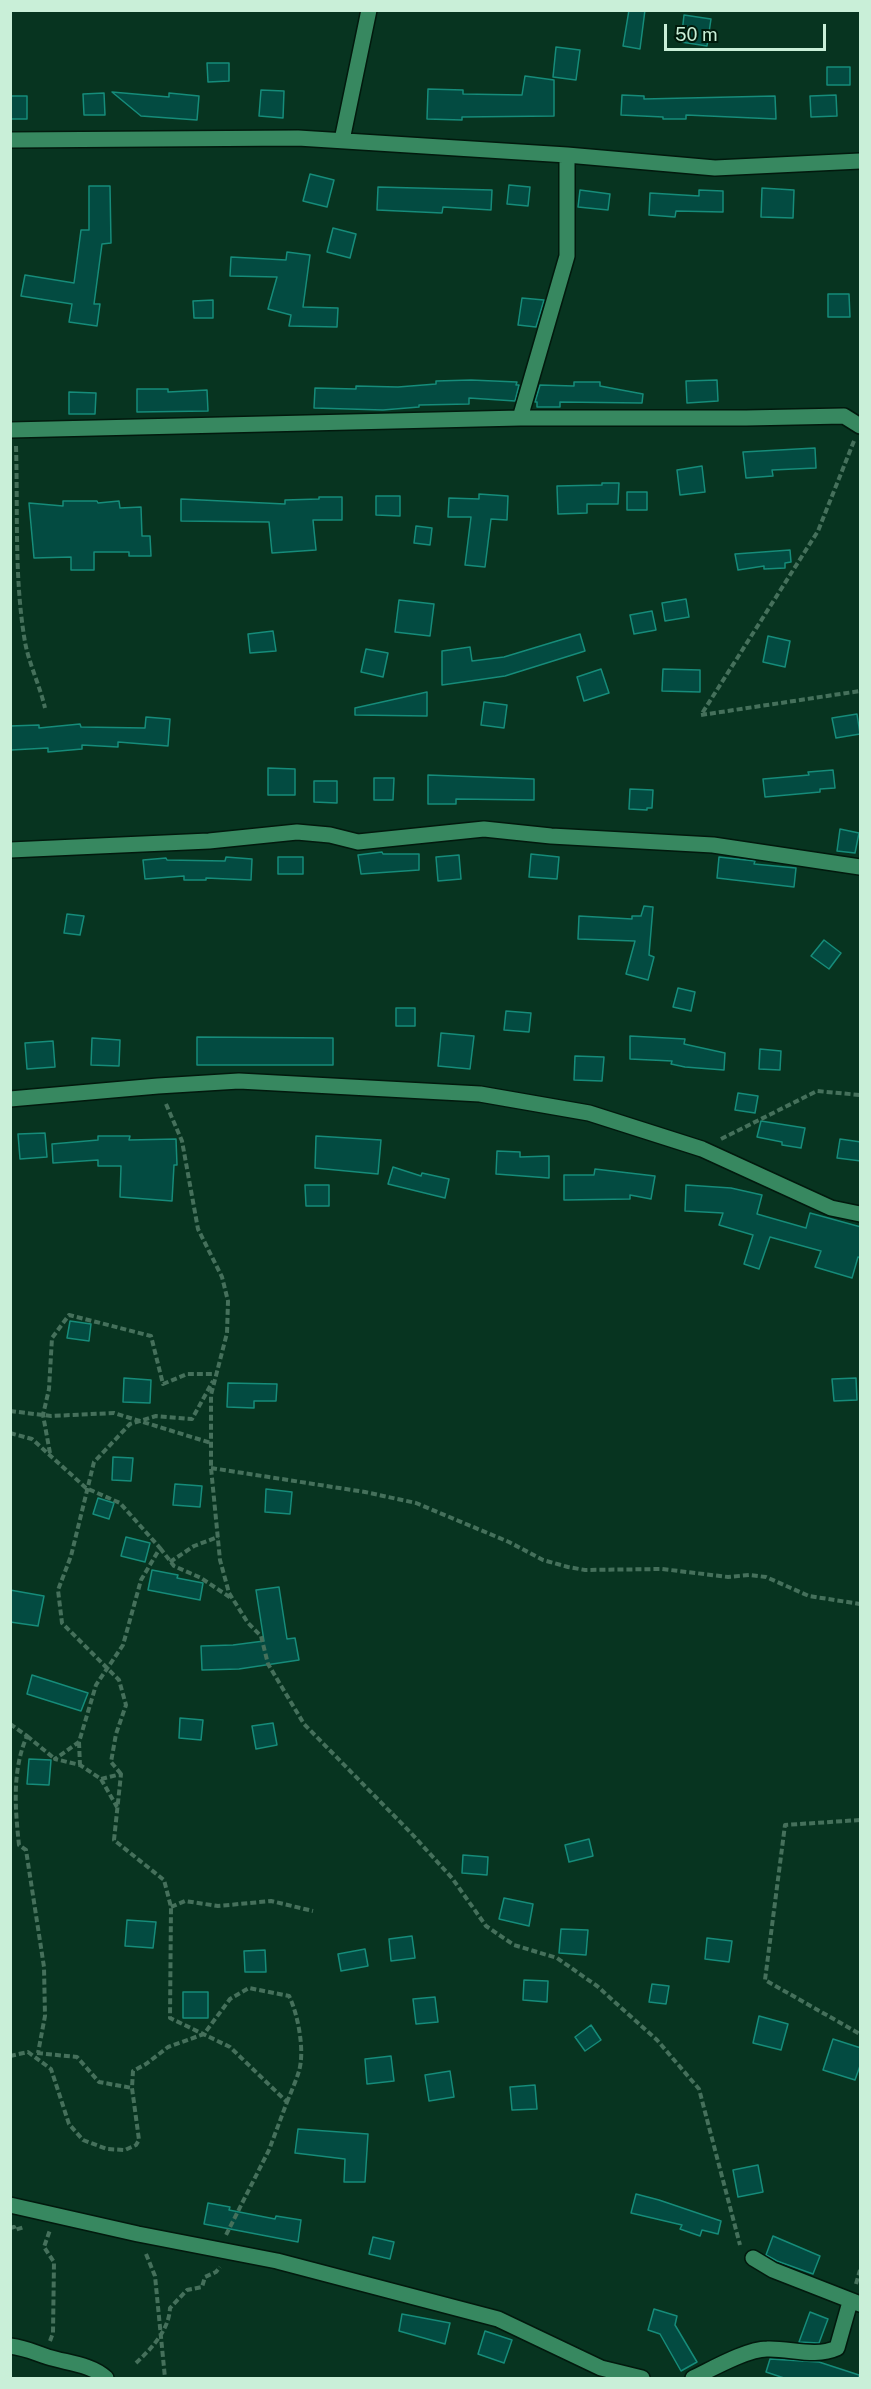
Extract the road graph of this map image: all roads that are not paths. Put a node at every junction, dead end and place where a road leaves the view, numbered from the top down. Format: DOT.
graph roads {
  1 [pos="369,10"];
  2 [pos="10,140"];
  3 [pos="342,140"];
  4 [pos="567,155"];
  5 [pos="861,161"];
  6 [pos="520,418"];
  7 [pos="13,430"];
  8 [pos="858,431"];
  9 [pos="10,850"];
  10 [pos="861,867"];
  11 [pos="10,1099"];
  12 [pos="861,1214"];
  13 [pos="10,2205"];
  14 [pos="753,2258"];
  15 [pos="855,2303"];
  16 [pos="10,2346"];
  17 [pos="106,2379"];
  18 [pos="642,2379"];
  19 [pos="693,2379"];
  1 -- 3 [label="street"];
  2 -- 3 [label="street"];
  3 -- 4 [label="street"];
  4 -- 5 [label="street"];
  4 -- 6 [label="street"];
  6 -- 7 [label="street"];
  6 -- 8 [label="street"];
  9 -- 10 [label="street"];
  11 -- 12 [label="street"];
  13 -- 18 [label="street"];
  14 -- 15 [label="street"];
  15 -- 19 [label="street"];
  16 -- 17 [label="street"];
}
